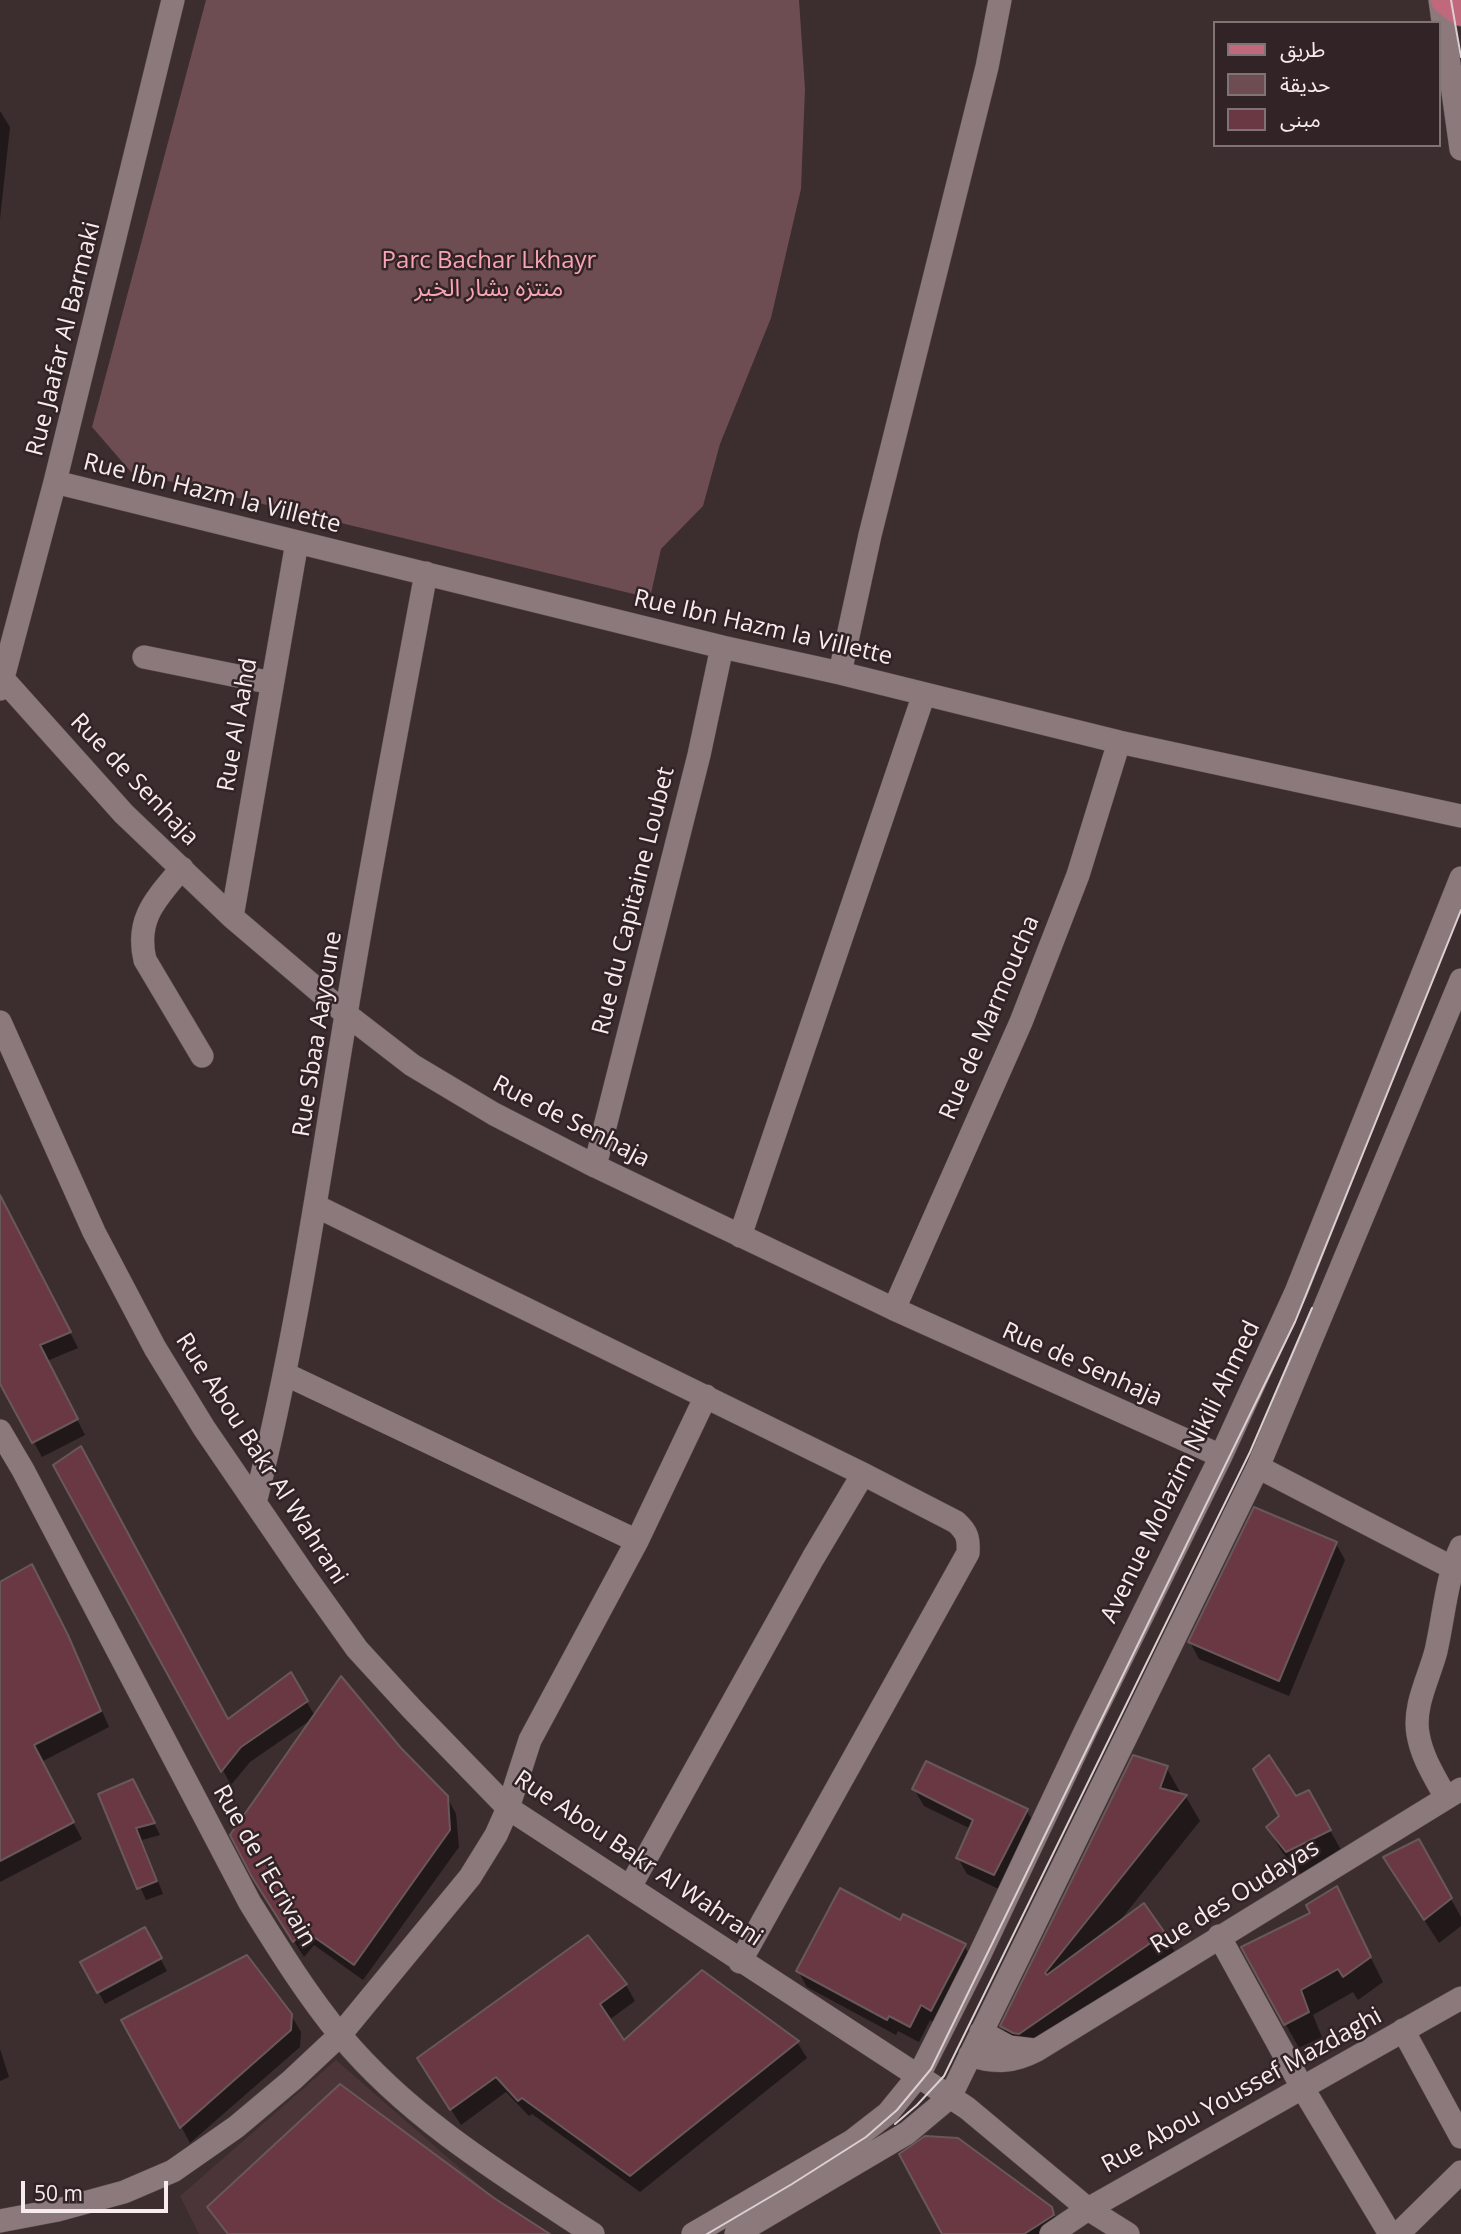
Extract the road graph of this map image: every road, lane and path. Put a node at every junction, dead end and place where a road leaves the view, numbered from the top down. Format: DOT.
graph roads {
  1 [pos="173,0"];
  2 [pos="1000,0"];
  3 [pos="1443,0"];
  4 [pos="1461,12"];
  5 [pos="1461,149"];
  6 [pos="55,482"];
  7 [pos="297,542"];
  8 [pos="426,573"];
  9 [pos="722,647"];
  10 [pos="144,657"];
  11 [pos="841,673"];
  12 [pos="272,683"];
  13 [pos="1,684"];
  14 [pos="924,694"];
  15 [pos="1119,742"];
  16 [pos="1461,817"];
  17 [pos="182,868"];
  18 [pos="1461,878"];
  19 [pos="232,917"];
  20 [pos="1461,980"];
  21 [pos="346,1014"];
  22 [pos="0,1022"];
  23 [pos="202,1056"];
  24 [pos="594,1166"];
  25 [pos="316,1206"];
  26 [pos="740,1236"];
  27 [pos="894,1309"];
  28 [pos="285,1374"];
  29 [pos="706,1396"];
  30 [pos="0,1431"];
  31 [pos="1221,1456"];
  32 [pos="1258,1467"];
  33 [pos="863,1474"];
  34 [pos="256,1503"];
  35 [pos="637,1541"];
  36 [pos="1456,1557"];
  37 [pos="1454,1794"];
  38 [pos="508,1808"];
  39 [pos="631,1887"];
  40 [pos="1219,1936"];
  41 [pos="740,1962"];
  42 [pos="1461,1998"];
  43 [pos="1404,2030"];
  44 [pos="981,2032"];
  45 [pos="340,2035"];
  46 [pos="1037,2050"];
  47 [pos="971,2055"];
  48 [pos="919,2075"];
  49 [pos="1302,2087"];
  50 [pos="950,2097"];
  51 [pos="1461,2137"];
  52 [pos="1461,2172"];
  53 [pos="1088,2209"];
  54 [pos="0,2221"];
  55 [pos="593,2234"];
  56 [pos="693,2234"];
  57 [pos="736,2234"];
  58 [pos="1051,2234"];
  59 [pos="1128,2234"];
  60 [pos="1390,2234"];
  61 [pos="1398,2234"];
  1 -- 6 [label="street, Rue Jaafar Al Barmaki"];
  2 -- 11 [label="street"];
  3 -- 4 [label="main road"];
  3 -- 5 [label="street"];
  6 -- 7 [label="street, Rue Ibn Hazm la Villette"];
  6 -- 13 [label="street, Rue Jaafar Al Barmaki"];
  7 -- 8 [label="street, Rue Ibn Hazm la Villette"];
  7 -- 12 [label="street, Rue Al Aahd"];
  8 -- 9 [label="street, Rue Ibn Hazm la Villette"];
  8 -- 21 [label="street, Rue Sbaa Aayoune"];
  9 -- 11 [label="street, Rue Ibn Hazm la Villette"];
  9 -- 24 [label="street, Rue du Capitaine Loubet"];
  10 -- 12 [label="street"];
  11 -- 14 [label="street, Rue Ibn Hazm la Villette"];
  12 -- 19 [label="street, Rue Al Aahd"];
  13 -- 17 [label="street, Rue de Senhaja"];
  14 -- 15 [label="street, Rue Ibn Hazm la Villette"];
  14 -- 26 [label="street"];
  15 -- 16 [label="street, Rue Ibn Hazm la Villette"];
  15 -- 27 [label="street, Rue de Marmoucha"];
  17 -- 19 [label="street, Rue de Senhaja"];
  17 -- 23 [label="street"];
  18 -- 31 [label="street, Avenue Molazim Nikili Ahmed"];
  19 -- 21 [label="street, Rue de Senhaja"];
  20 -- 32 [label="street"];
  21 -- 24 [label="street, Rue de Senhaja"];
  21 -- 25 [label="street, Rue Sbaa Aayoune"];
  22 -- 34 [label="street, Rue Abou Bakr Al Wahrani"];
  24 -- 26 [label="street, Rue de Senhaja"];
  25 -- 28 [label="street, Rue Sbaa Aayoune"];
  25 -- 29 [label="street"];
  26 -- 27 [label="street, Rue de Senhaja"];
  27 -- 31 [label="street, Rue de Senhaja"];
  28 -- 34 [label="street, Rue Sbaa Aayoune"];
  28 -- 35 [label="street"];
  29 -- 33 [label="street"];
  29 -- 35 [label="street"];
  30 -- 45 [label="street, Rue de l'Ecrivain"];
  31 -- 48 [label="street, Avenue Molazim Nikili Ahmed"];
  32 -- 36 [label="street"];
  32 -- 44 [label="street"];
  33 -- 39 [label="street"];
  33 -- 41 [label="street"];
  34 -- 38 [label="street, Rue Abou Bakr Al Wahrani"];
  35 -- 38 [label="street"];
  36 -- 37 [label="street"];
  37 -- 40 [label="street, Rue des Oudayas"];
  38 -- 39 [label="street, Rue Abou Bakr Al Wahrani"];
  38 -- 45 [label="street"];
  39 -- 41 [label="street, Rue Abou Bakr Al Wahrani"];
  40 -- 46 [label="street, Rue des Oudayas"];
  40 -- 49 [label="street"];
  41 -- 48 [label="street, Rue Abou Bakr Al Wahrani"];
  42 -- 43 [label="street, Rue Abou Youssef Mazdaghi"];
  43 -- 49 [label="street, Rue Abou Youssef Mazdaghi"];
  43 -- 51 [label="street"];
  44 -- 46 [label="street"];
  44 -- 47 [label="street"];
  45 -- 54 [label="street"];
  45 -- 55 [label="street, Rue de l'Ecrivain"];
  46 -- 47 [label="street, Rue des Oudayas"];
  47 -- 50 [label="street"];
  48 -- 50 [label="street, Rue Abou Bakr Al Wahrani"];
  48 -- 56 [label="street"];
  49 -- 53 [label="street, Rue Abou Youssef Mazdaghi"];
  49 -- 60 [label="street"];
  50 -- 53 [label="street, Rue Abou Bakr Al Wahrani"];
  50 -- 57 [label="street"];
  52 -- 61 [label="street"];
  53 -- 58 [label="street, Rue Abou Youssef Mazdaghi"];
  53 -- 59 [label="street, Rue Abou Bakr Al Wahrani"];
}
